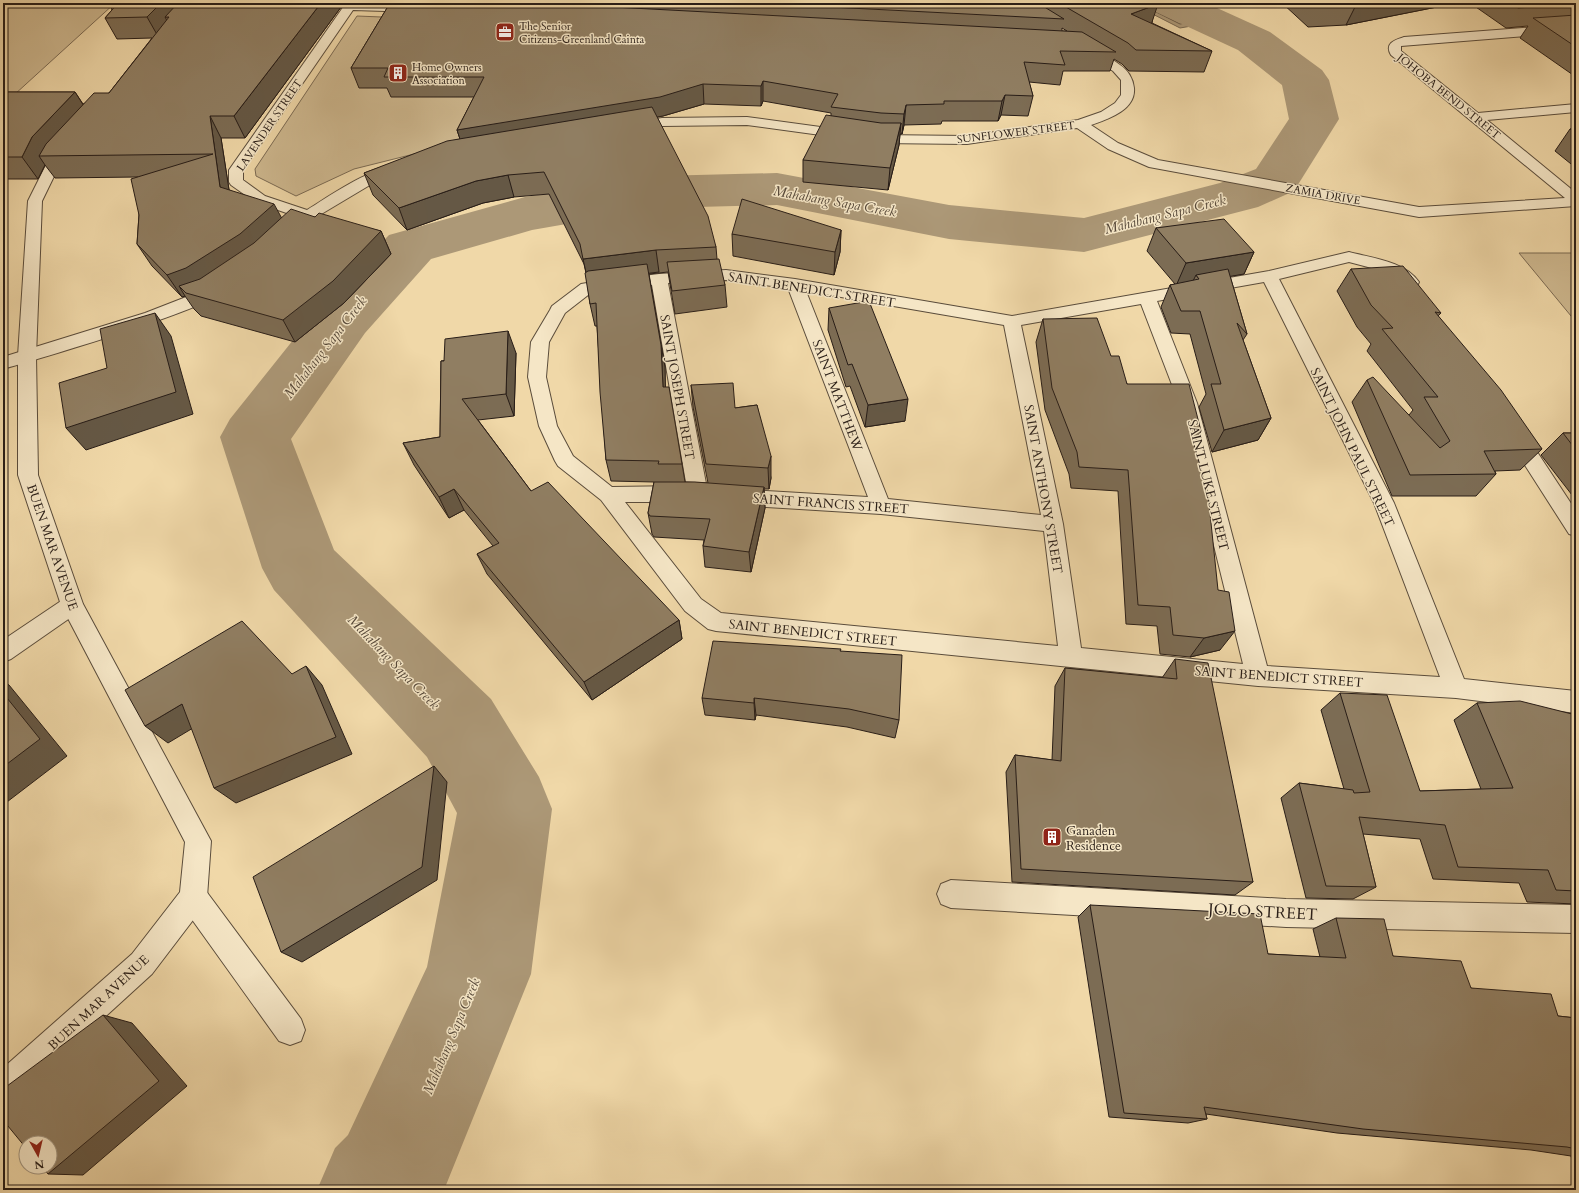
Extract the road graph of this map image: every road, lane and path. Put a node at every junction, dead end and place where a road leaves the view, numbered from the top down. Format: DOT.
graph roads {
  1 [pos="351,4"];
  2 [pos="430,10"];
  3 [pos="1576,28"];
  4 [pos="1078,45"];
  5 [pos="1576,108"];
  6 [pos="1476,117"];
  7 [pos="1080,124"];
  8 [pos="616,130"];
  9 [pos="81,133"];
  10 [pos="409,167"];
  11 [pos="1576,201"];
  12 [pos="308,216"];
  13 [pos="276,246"];
  14 [pos="1269,276"];
  15 [pos="659,279"];
  16 [pos="227,283"];
  17 [pos="795,284"];
  18 [pos="1147,297"];
  19 [pos="1423,297"];
  20 [pos="1012,321"];
  21 [pos="28,356"];
  22 [pos="3,363"];
  23 [pos="1506,421"];
  24 [pos="698,494"];
  25 [pos="608,495"];
  26 [pos="881,506"];
  27 [pos="1053,524"];
  28 [pos="1576,528"];
  29 [pos="72,605"];
  30 [pos="3,652"];
  31 [pos="1071,658"];
  32 [pos="1258,676"];
  33 [pos="1456,688"];
  34 [pos="1576,702"];
  35 [pos="951,894"];
  36 [pos="193,897"];
  37 [pos="1576,919"];
  38 [pos="290,1030"];
  39 [pos="3,1089"];
  1 -- 2 [label="street"];
  1 -- 12 [label="street, LAVENDER STREET"];
  3 -- 6 [label="street, JOHOBA BEND STREET"];
  4 -- 7 [label="street, SUNFLOWER STREET"];
  5 -- 6 [label="street"];
  6 -- 11 [label="street, JOHOBA BEND STREET"];
  7 -- 8 [label="street, SUNFLOWER STREET"];
  7 -- 11 [label="street, ZAMIA DRIVE"];
  9 -- 21 [label="street, BUEN MAR AVENUE"];
  10 -- 12 [label="street"];
  12 -- 13 [label="street"];
  14 -- 18 [label="street, SAINT BENEDICT STREET"];
  14 -- 19 [label="street, SAINT BENEDICT STREET"];
  14 -- 33 [label="street, SAINT JOHN PAUL STREET"];
  15 -- 17 [label="street, SAINT BENEDICT STREET"];
  15 -- 24 [label="street, SAINT JOSEPH STREET"];
  15 -- 25 [label="street, SAINT BENEDICT STREET"];
  16 -- 21 [label="street"];
  17 -- 20 [label="street, SAINT BENEDICT STREET"];
  17 -- 26 [label="street, SAINT MATTHEW"];
  18 -- 20 [label="street, SAINT BENEDICT STREET"];
  18 -- 32 [label="street, SAINT LUKE STREET"];
  20 -- 27 [label="street, SAINT ANTHONY STREET"];
  21 -- 22 [label="street"];
  21 -- 29 [label="street, BUEN MAR AVENUE"];
  23 -- 28 [label="street"];
  24 -- 25 [label="street, SAINT FRANCIS STREET"];
  24 -- 26 [label="street, SAINT FRANCIS STREET"];
  25 -- 31 [label="street, SAINT BENEDICT STREET"];
  26 -- 27 [label="street, SAINT FRANCIS STREET"];
  27 -- 31 [label="street, SAINT ANTHONY STREET"];
  29 -- 30 [label="street"];
  29 -- 36 [label="street, BUEN MAR AVENUE"];
  31 -- 32 [label="street, SAINT BENEDICT STREET"];
  32 -- 33 [label="street, SAINT BENEDICT STREET"];
  33 -- 34 [label="street, SAINT BENEDICT STREET"];
  35 -- 37 [label="street, JOLO STREET"];
  36 -- 38 [label="street"];
  36 -- 39 [label="street, BUEN MAR AVENUE"];
}
